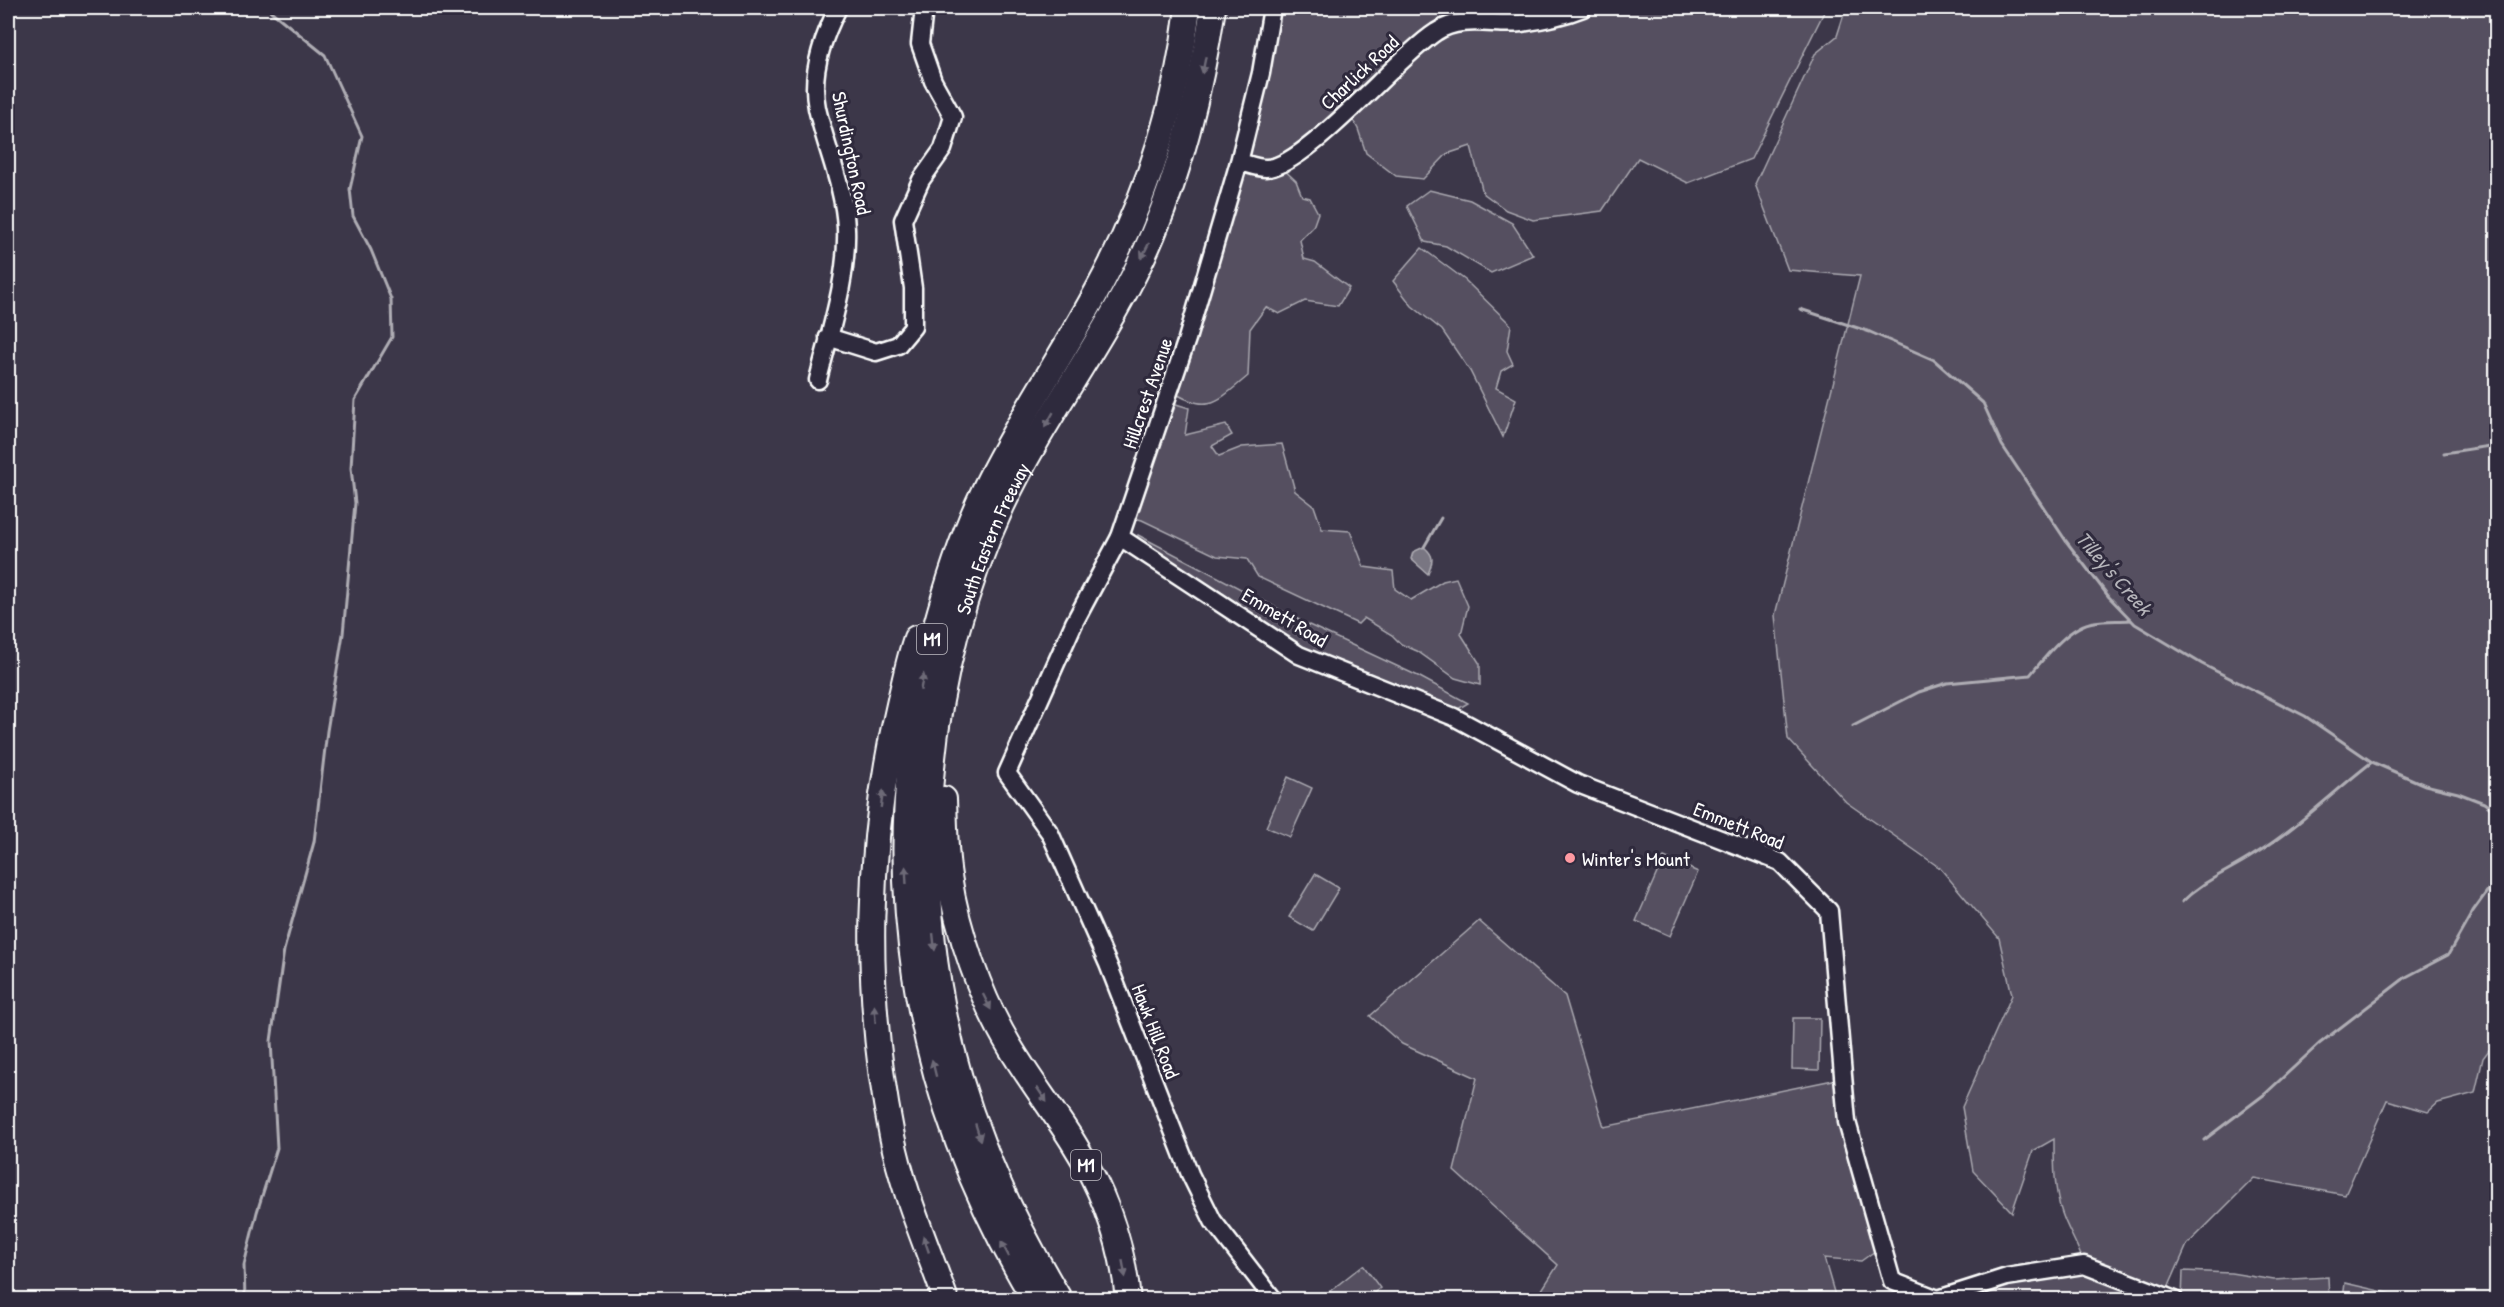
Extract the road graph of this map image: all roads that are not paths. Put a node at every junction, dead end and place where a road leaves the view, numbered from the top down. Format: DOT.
graph roads {
  1 [pos="838,8"];
  2 [pos="924,8"];
  3 [pos="1188,8"];
  4 [pos="1213,8"];
  5 [pos="1272,8"];
  6 [pos="1583,8"];
  7 [pos="1239,162"];
  8 [pos="1104,279"];
  9 [pos="828,337"];
  10 [pos="818,380"];
  11 [pos="1120,537"];
  12 [pos="961,614"];
  13 [pos="1007,773"];
  14 [pos="946,1299"];
  15 [pos="1035,1299"];
  16 [pos="1060,1299"];
  17 [pos="1128,1299"];
  18 [pos="1274,1299"];
  19 [pos="2175,1299"];
  1 -- 9 [label="street, Shurdington Road"];
  2 -- 9 [label="street"];
  3 -- 8 [label="highway, South Eastern Freeway / M1"];
  4 -- 12 [label="highway, South Eastern Freeway / M1, one-way"];
  5 -- 7 [label="street, Hillcrest Avenue"];
  6 -- 7 [label="street, Charlick Road"];
  7 -- 11 [label="street, Hillcrest Avenue"];
  14 -- 8 [label="highway, one-way"];
  15 -- 8 [label="highway, South Eastern Freeway / M1, one-way"];
  9 -- 10 [label="street, Shurdington Road"];
  11 -- 13 [label="street, Hillcrest Avenue"];
  11 -- 19 [label="street, Emmett Road"];
  12 -- 16 [label="highway, South Eastern Freeway / M1, one-way"];
  12 -- 17 [label="highway, M1, one-way"];
  13 -- 18 [label="street, Hawk Hill Road"];
}
